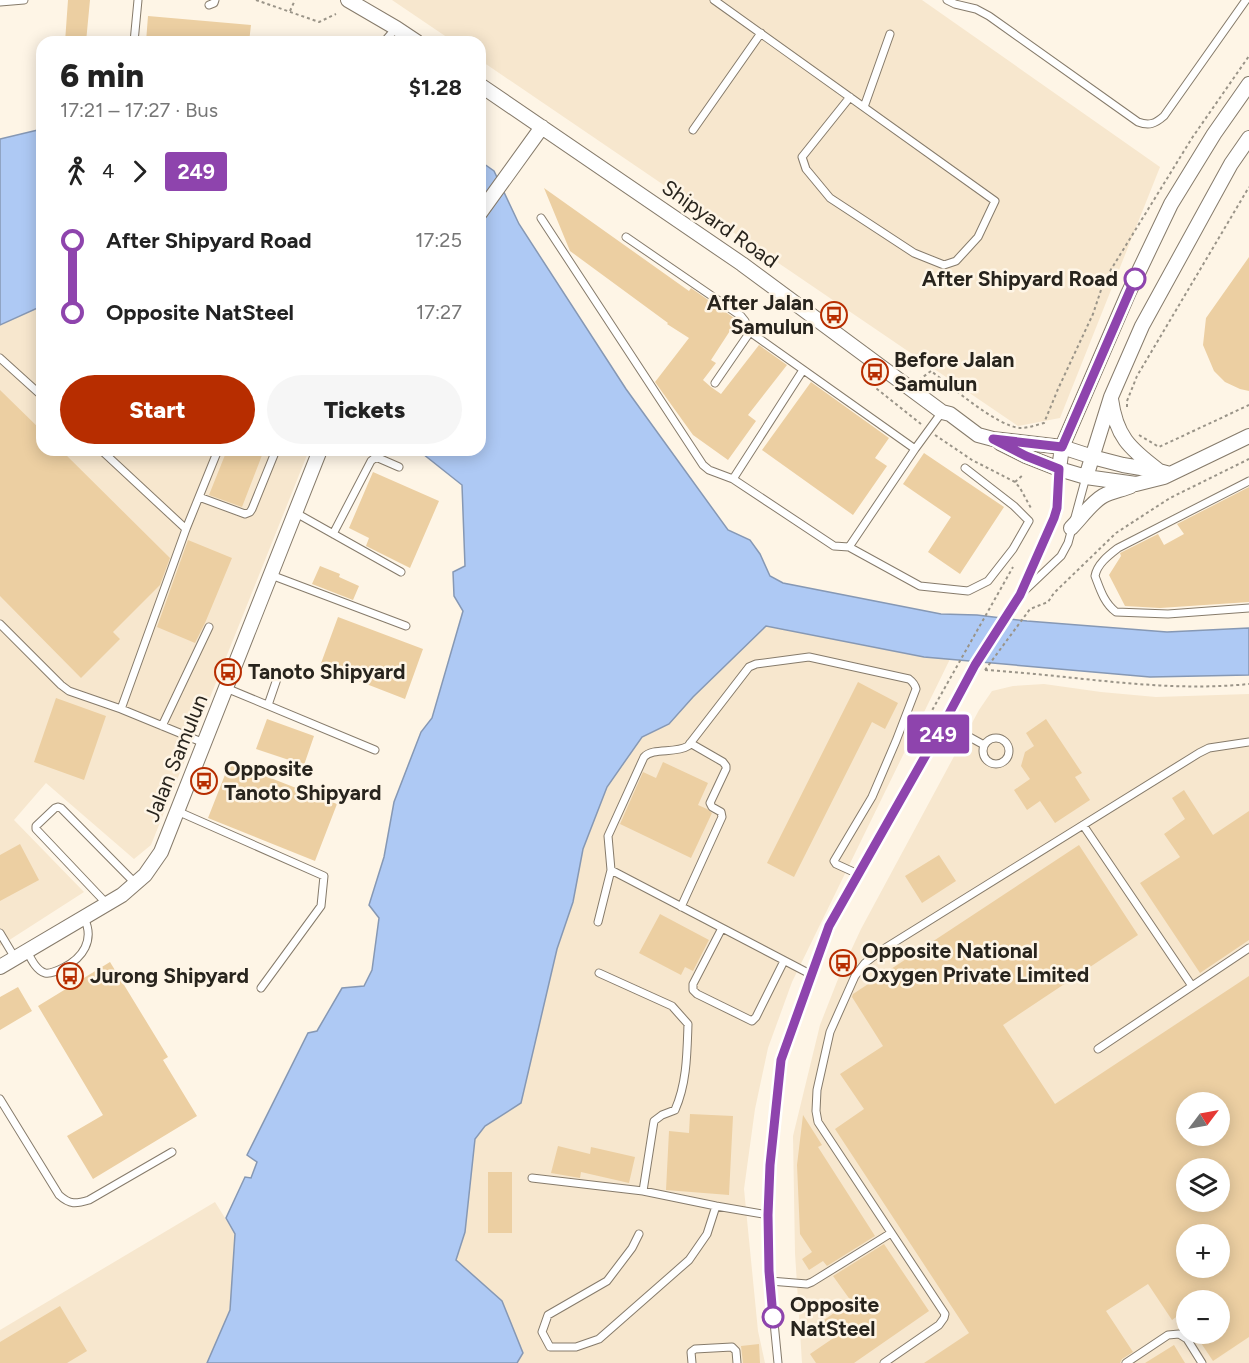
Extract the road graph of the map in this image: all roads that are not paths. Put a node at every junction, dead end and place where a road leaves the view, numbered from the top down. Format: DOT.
graph roads {
  1 [pos="24,0"];
  2 [pos="138,0"];
  3 [pos="348,0"];
  4 [pos="714,0"];
  5 [pos="947,0"];
  6 [pos="1246,0"];
  7 [pos="0,2"];
  8 [pos="396,28"];
  9 [pos="761,33"];
  10 [pos="890,34"];
  11 [pos="135,36"];
  12 [pos="389,36"];
  13 [pos="408,36"];
  14 [pos="1249,84"];
  15 [pos="486,89"];
  16 [pos="850,97"];
  17 [pos="864,107"];
  18 [pos="542,127"];
  19 [pos="693,130"];
  20 [pos="1249,138"];
  21 [pos="486,205"];
  22 [pos="541,218"];
  23 [pos="626,237"];
  24 [pos="750,332"];
  25 [pos="0,358"];
  26 [pos="803,370"];
  27 [pos="715,383"];
  28 [pos="36,391"];
  29 [pos="1111,397"];
  30 [pos="942,412"];
  31 [pos="1249,436"];
  32 [pos="993,439"];
  33 [pos="1062,447"];
  34 [pos="915,449"];
  35 [pos="107,456"];
  36 [pos="216,456"];
  37 [pos="273,456"];
  38 [pos="319,456"];
  39 [pos="1091,457"];
  40 [pos="399,467"];
  41 [pos="965,468"];
  42 [pos="1059,469"];
  43 [pos="1165,472"];
  44 [pos="1086,477"];
  45 [pos="733,479"];
  46 [pos="1249,481"];
  47 [pos="1136,484"];
  48 [pos="199,497"];
  49 [pos="296,513"];
  50 [pos="1071,528"];
  51 [pos="186,529"];
  52 [pos="333,534"];
  53 [pos="849,547"];
  54 [pos="401,572"];
  55 [pos="271,575"];
  56 [pos="1020,595"];
  57 [pos="1249,608"];
  58 [pos="0,624"];
  59 [pos="406,626"];
  60 [pos="209,627"];
  61 [pos="279,673"];
  62 [pos="226,688"];
  63 [pos="268,705"];
  64 [pos="121,709"];
  65 [pos="944,723"];
  66 [pos="162,726"];
  67 [pos="1249,742"];
  68 [pos="204,743"];
  69 [pos="690,743"];
  70 [pos="984,744"];
  71 [pos="375,750"];
  72 [pos="177,811"];
  73 [pos="1083,825"];
  74 [pos="611,870"];
  75 [pos="858,874"];
  76 [pos="135,883"];
  77 [pos="107,904"];
  78 [pos="681,907"];
  79 [pos="84,918"];
  80 [pos="598,922"];
  81 [pos="722,928"];
  82 [pos="0,933"];
  83 [pos="1249,948"];
  84 [pos="21,955"];
  85 [pos="784,961"];
  86 [pos="0,967"];
  87 [pos="599,973"];
  88 [pos="812,975"];
  89 [pos="1192,986"];
  90 [pos="261,988"];
  91 [pos="1098,1049"];
  92 [pos="0,1099"];
  93 [pos="172,1152"];
  94 [pos="532,1178"];
  95 [pos="643,1191"];
  96 [pos="716,1206"];
  97 [pos="768,1215"];
  98 [pos="891,1233"];
  99 [pos="639,1234"];
  100 [pos="770,1281"];
  101 [pos="692,1363"];
  102 [pos="737,1363"];
  103 [pos="778,1363"];
  104 [pos="884,1363"];
  105 [pos="1126,1363"];
  106 [pos="1202,1363"];
  1 -- 7 [label="lane"];
  2 -- 11 [label="lane"];
  3 -- 8 [label="street"];
  4 -- 9 [label="lane"];
  5 -- 6 [label="lane"];
  8 -- 12 [label="lane"];
  8 -- 13 [label="street"];
  9 -- 16 [label="lane"];
  9 -- 19 [label="lane"];
  10 -- 17 [label="lane"];
  14 -- 33 [label="street"];
  15 -- 18 [label="street, Shipyard Road"];
  16 -- 17 [label="lane"];
  16 -- 17 [label="lane"];
  18 -- 21 [label="street"];
  18 -- 30 [label="street, Shipyard Road"];
  20 -- 29 [label="street"];
  22 -- 45 [label="lane"];
  23 -- 24 [label="lane"];
  24 -- 26 [label="lane"];
  24 -- 27 [label="lane"];
  25 -- 28 [label="lane"];
  26 -- 34 [label="lane"];
  26 -- 45 [label="lane"];
  29 -- 39 [label="street"];
  29 -- 43 [label="street"];
  30 -- 32 [label="street, Shipyard Road"];
  30 -- 34 [label="lane"];
  31 -- 43 [label="street"];
  32 -- 33 [label="street, Shipyard Road"];
  32 -- 42 [label="street, Shipyard Road"];
  33 -- 39 [label="street, Shipyard Road"];
  33 -- 42 [label="street"];
  34 -- 53 [label="lane"];
  35 -- 51 [label="lane"];
  36 -- 48 [label="lane"];
  37 -- 48 [label="lane"];
  38 -- 49 [label="street, Jalan Samulun"];
  39 -- 43 [label="street, Shipyard Road"];
  39 -- 44 [label="street"];
  40 -- 52 [label="lane"];
  41 -- 53 [label="lane"];
  42 -- 44 [label="street, Shipyard Road"];
  42 -- 56 [label="lane"];
  43 -- 47 [label="street"];
  44 -- 47 [label="street, Shipyard Road"];
  44 -- 50 [label="lane"];
  45 -- 53 [label="lane"];
  46 -- 57 [label="lane"];
  47 -- 50 [label="street"];
  48 -- 51 [label="lane"];
  49 -- 52 [label="lane"];
  49 -- 55 [label="street, Jalan Samulun"];
  50 -- 56 [label="lane"];
  51 -- 64 [label="lane"];
  52 -- 54 [label="lane"];
  55 -- 59 [label="lane"];
  55 -- 62 [label="street, Jalan Samulun"];
  56 -- 65 [label="lane"];
  58 -- 64 [label="lane"];
  60 -- 66 [label="lane"];
  61 -- 63 [label="lane"];
  62 -- 63 [label="lane"];
  62 -- 68 [label="street, Jalan Samulun"];
  63 -- 71 [label="lane"];
  64 -- 66 [label="lane"];
  65 -- 70 [label="lane"];
  65 -- 75 [label="lane"];
  66 -- 68 [label="lane"];
  67 -- 73 [label="lane"];
  68 -- 72 [label="street, Jalan Samulun"];
  69 -- 74 [label="lane"];
  69 -- 75 [label="lane"];
  69 -- 78 [label="lane"];
  72 -- 76 [label="street, Jalan Samulun"];
  72 -- 90 [label="lane"];
  73 -- 89 [label="lane"];
  73 -- 98 [label="lane"];
  74 -- 78 [label="lane"];
  74 -- 80 [label="lane"];
  75 -- 88 [label="lane"];
  76 -- 77 [label="street, Jalan Samulun"];
  76 -- 77 [label="lane"];
  77 -- 79 [label="street, Jalan Samulun"];
  78 -- 81 [label="lane"];
  79 -- 84 [label="street, Jalan Samulun"];
  79 -- 84 [label="lane"];
  81 -- 85 [label="lane"];
  81 -- 85 [label="lane"];
  82 -- 84 [label="lane"];
  83 -- 89 [label="lane"];
  84 -- 86 [label="street, Jalan Samulun"];
  85 -- 88 [label="lane"];
  87 -- 95 [label="lane"];
  88 -- 97 [label="lane"];
  89 -- 91 [label="lane"];
  92 -- 93 [label="lane"];
  94 -- 95 [label="lane"];
  95 -- 96 [label="lane"];
  96 -- 97 [label="lane"];
  96 -- 99 [label="lane"];
  97 -- 100 [label="lane"];
  98 -- 100 [label="lane"];
  98 -- 104 [label="lane"];
  100 -- 103 [label="lane"];
  101 -- 102 [label="lane"];
  105 -- 106 [label="lane"];
}
